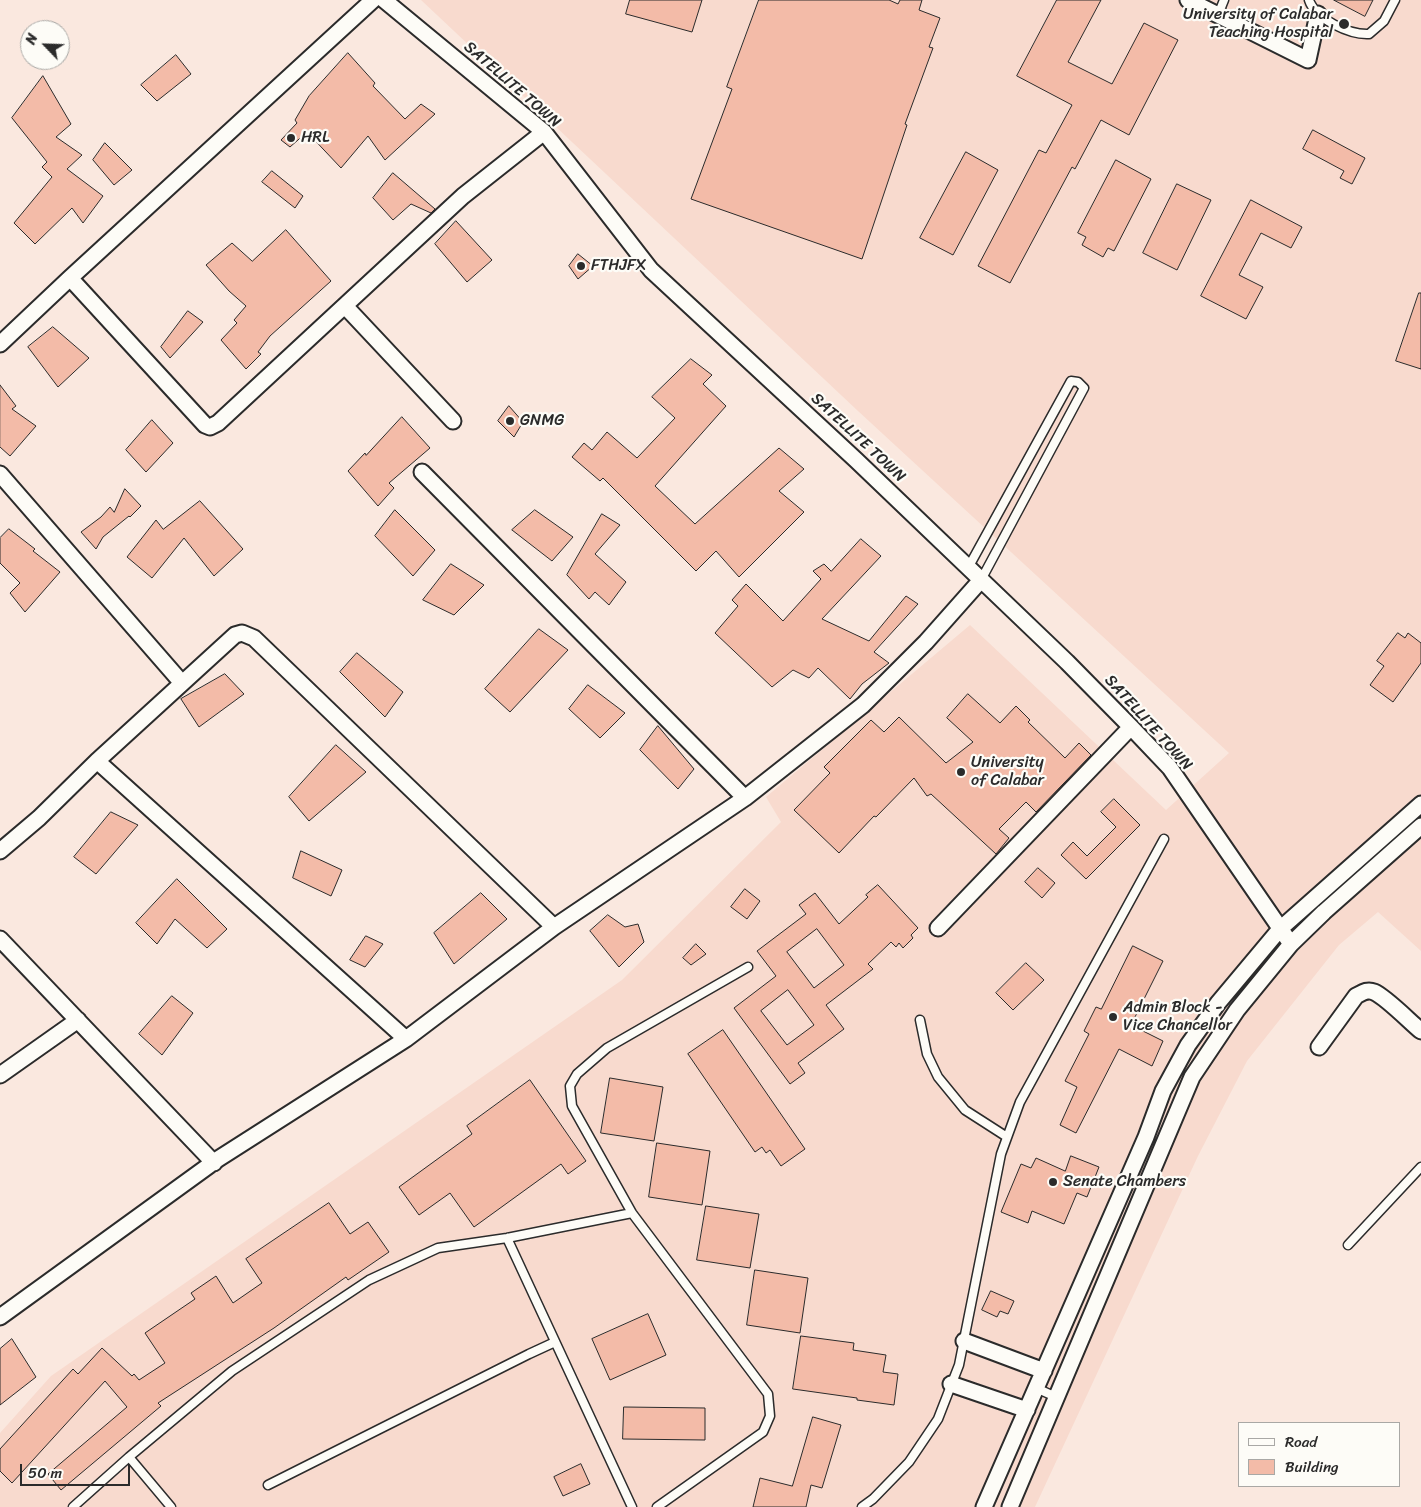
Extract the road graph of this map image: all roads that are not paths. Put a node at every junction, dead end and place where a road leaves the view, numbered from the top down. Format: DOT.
graph roads {
  1 [pos="373,0"];
  2 [pos="384,0"];
  3 [pos="1188,0"];
  4 [pos="1224,0"];
  5 [pos="1308,0"];
  6 [pos="1395,0"];
  7 [pos="1318,14"];
  8 [pos="1218,15"];
  9 [pos="544,132"];
  10 [pos="70,278"];
  11 [pos="345,306"];
  12 [pos="0,344"];
  13 [pos="453,421"];
  14 [pos="422,472"];
  15 [pos="0,474"];
  16 [pos="968,568"];
  17 [pos="981,580"];
  18 [pos="182,683"];
  19 [pos="1131,727"];
  20 [pos="98,761"];
  21 [pos="745,798"];
  22 [pos="1421,804"];
  23 [pos="1421,826"];
  24 [pos="1164,839"];
  25 [pos="0,851"];
  26 [pos="554,927"];
  27 [pos="938,928"];
  28 [pos="1280,929"];
  29 [pos="0,939"];
  30 [pos="1291,944"];
  31 [pos="748,967"];
  32 [pos="78,1020"];
  33 [pos="920,1020"];
  34 [pos="1421,1031"];
  35 [pos="406,1039"];
  36 [pos="1319,1047"];
  37 [pos="0,1075"];
  38 [pos="1007,1137"];
  39 [pos="214,1163"];
  40 [pos="1421,1167"];
  41 [pos="632,1213"];
  42 [pos="506,1238"];
  43 [pos="1348,1245"];
  44 [pos="0,1317"];
  45 [pos="964,1341"];
  46 [pos="555,1342"];
  47 [pos="1044,1371"];
  48 [pos="951,1384"];
  49 [pos="1036,1388"];
  50 [pos="1056,1397"];
  51 [pos="1026,1410"];
  52 [pos="129,1457"];
  53 [pos="268,1485"];
  54 [pos="73,1507"];
  55 [pos="171,1507"];
  56 [pos="632,1507"];
  57 [pos="657,1507"];
  58 [pos="862,1507"];
  59 [pos="984,1507"];
  60 [pos="1010,1507"];
  1 -- 10 [label="street"];
  2 -- 9 [label="street, SATELLITE TOWN"];
  3 -- 8 [label="street"];
  4 -- 8 [label="lane"];
  5 -- 7 [label="lane"];
  6 -- 7 [label="lane"];
  7 -- 8 [label="street"];
  9 -- 11 [label="street"];
  9 -- 16 [label="street, SATELLITE TOWN"];
  10 -- 11 [label="street"];
  10 -- 12 [label="street"];
  11 -- 13 [label="street"];
  14 -- 21 [label="street"];
  15 -- 18 [label="street"];
  16 -- 17 [label="street, SATELLITE TOWN"];
  16 -- 17 [label="lane"];
  17 -- 19 [label="street, SATELLITE TOWN"];
  17 -- 21 [label="street"];
  18 -- 20 [label="street"];
  18 -- 26 [label="street"];
  19 -- 27 [label="street"];
  19 -- 28 [label="street, SATELLITE TOWN"];
  20 -- 25 [label="street"];
  20 -- 35 [label="street"];
  21 -- 26 [label="street"];
  22 -- 28 [label="street"];
  23 -- 30 [label="street"];
  24 -- 38 [label="lane"];
  26 -- 35 [label="street"];
  28 -- 30 [label="street, SATELLITE TOWN"];
  28 -- 47 [label="street"];
  29 -- 32 [label="street"];
  30 -- 50 [label="street"];
  31 -- 41 [label="lane"];
  32 -- 37 [label="street"];
  32 -- 39 [label="street"];
  33 -- 38 [label="lane"];
  34 -- 36 [label="street"];
  35 -- 39 [label="street"];
  38 -- 45 [label="lane"];
  39 -- 44 [label="street"];
  40 -- 43 [label="lane"];
  41 -- 42 [label="lane"];
  41 -- 57 [label="lane"];
  42 -- 46 [label="lane"];
  42 -- 52 [label="lane"];
  45 -- 47 [label="street"];
  45 -- 48 [label="lane"];
  46 -- 53 [label="lane"];
  46 -- 56 [label="lane"];
  47 -- 49 [label="street"];
  48 -- 51 [label="street"];
  48 -- 58 [label="lane"];
  49 -- 50 [label="lane"];
  49 -- 51 [label="street"];
  50 -- 60 [label="street"];
  51 -- 59 [label="street"];
  52 -- 54 [label="lane"];
  52 -- 55 [label="lane"];
}
